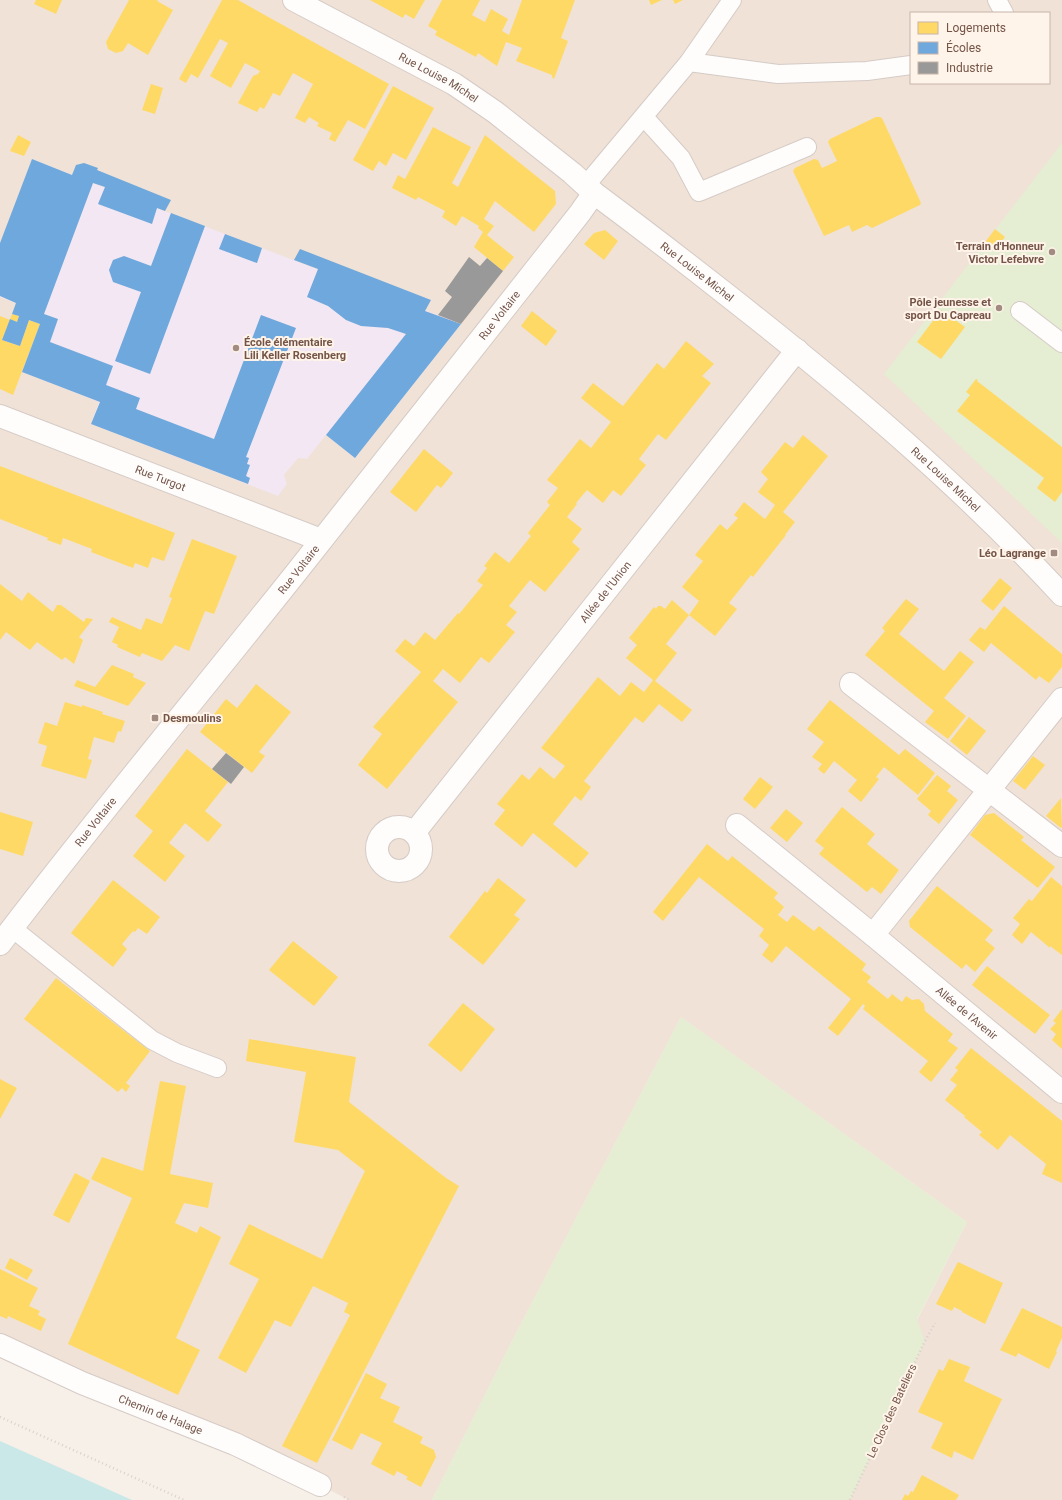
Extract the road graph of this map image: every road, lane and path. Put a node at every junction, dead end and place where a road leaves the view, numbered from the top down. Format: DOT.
graph roads {
  1 [pos="294,0"];
  2 [pos="732,0"];
  3 [pos="998,0"];
  4 [pos="1004,12"];
  5 [pos="689,62"];
  6 [pos="910,65"];
  7 [pos="644,117"];
  8 [pos="807,147"];
  9 [pos="590,189"];
  10 [pos="1020,311"];
  11 [pos="1062,343"];
  12 [pos="797,350"];
  13 [pos="0,416"];
  14 [pos="321,540"];
  15 [pos="1062,595"];
  16 [pos="851,684"];
  17 [pos="1062,699"];
  18 [pos="989,790"];
  19 [pos="737,825"];
  20 [pos="414,833"];
  21 [pos="1062,846"];
  22 [pos="872,935"];
  23 [pos="6,936"];
  24 [pos="217,1068"];
  25 [pos="1062,1092"];
  26 [pos="935,1323"];
  27 [pos="0,1345"];
  28 [pos="0,1417"];
  29 [pos="320,1485"];
  30 [pos="184,1500"];
  31 [pos="850,1500"];
  1 -- 9 [label="street, Rue Louise Michel"];
  2 -- 5 [label="lane"];
  3 -- 4 [label="lane"];
  5 -- 6 [label="lane"];
  5 -- 7 [label="lane"];
  7 -- 8 [label="lane"];
  7 -- 9 [label="lane"];
  9 -- 12 [label="street, Rue Louise Michel"];
  9 -- 14 [label="street, Rue Voltaire"];
  10 -- 11 [label="lane"];
  12 -- 15 [label="street, Rue Louise Michel"];
  12 -- 20 [label="street, Allée de l'Union"];
  13 -- 14 [label="street, Rue Turgot"];
  14 -- 23 [label="street, Rue Voltaire"];
  16 -- 18 [label="street"];
  17 -- 18 [label="street"];
  18 -- 21 [label="street"];
  18 -- 22 [label="street"];
  19 -- 22 [label="street, Allée de l'Avenir"];
  22 -- 25 [label="street, Allée de l'Avenir"];
  23 -- 24 [label="lane"];
  26 -- 31 [label="path, Le Clos des Bateliers"];
  27 -- 29 [label="street, Chemin de Halage"];
  28 -- 30 [label="path"];
}
